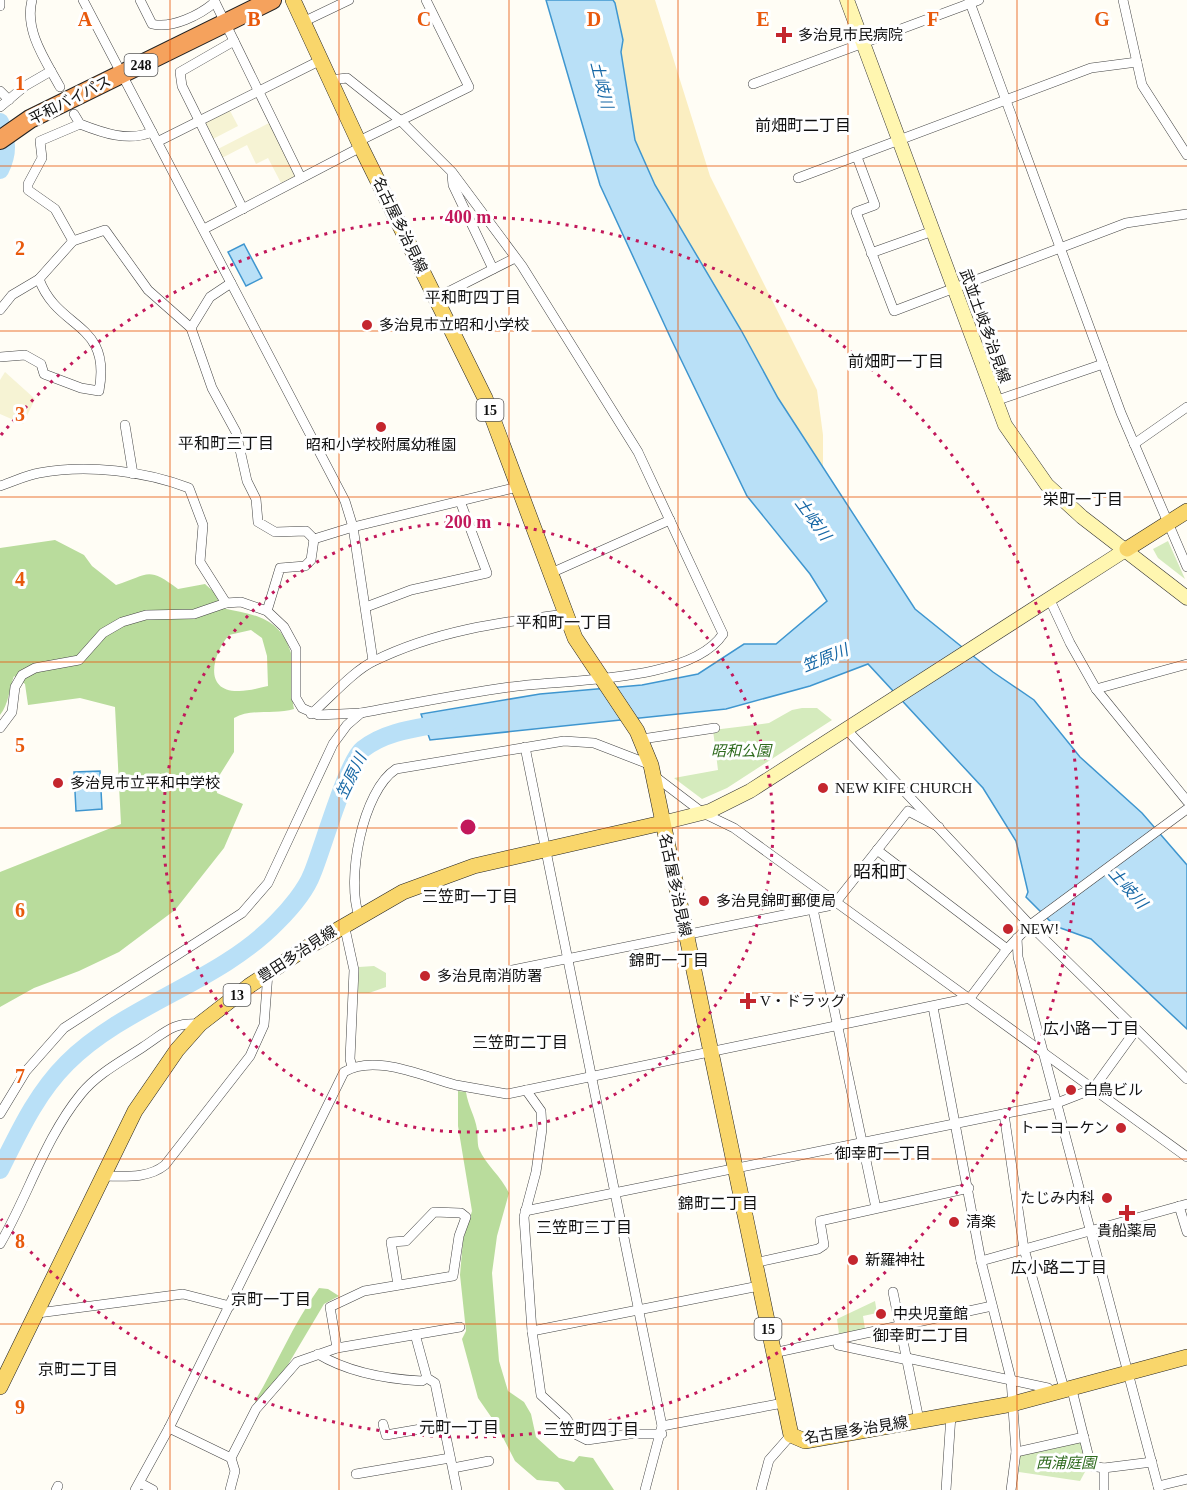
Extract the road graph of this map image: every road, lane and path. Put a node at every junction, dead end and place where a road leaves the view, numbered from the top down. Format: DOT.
graph roads {
  1 [pos="0,0"];
  2 [pos="32,0"];
  3 [pos="83,0"];
  4 [pos="140,0"];
  5 [pos="272,0"];
  6 [pos="293,0"];
  7 [pos="349,0"];
  8 [pos="426,0"];
  9 [pos="847,0"];
  10 [pos="1123,0"];
  11 [pos="214,1"];
  12 [pos="973,1"];
  13 [pos="0,6"];
  14 [pos="303,22"];
  15 [pos="226,24"];
  16 [pos="234,41"];
  17 [pos="863,44"];
  18 [pos="321,60"];
  19 [pos="1137,62"];
  20 [pos="51,71"];
  21 [pos="123,74"];
  22 [pos="330,80"];
  23 [pos="753,84"];
  24 [pos="60,87"];
  25 [pos="0,91"];
  26 [pos="259,91"];
  27 [pos="9,100"];
  28 [pos="1004,101"];
  29 [pos="0,107"];
  30 [pos="74,114"];
  31 [pos="199,120"];
  32 [pos="401,121"];
  33 [pos="80,124"];
  34 [pos="152,132"];
  35 [pos="6,135"];
  36 [pos="159,141"];
  37 [pos="900,141"];
  38 [pos="360,144"];
  39 [pos="1187,155"];
  40 [pos="857,157"];
  41 [pos="452,172"];
  42 [pos="301,178"];
  43 [pos="798,178"];
  44 [pos="243,209"];
  45 [pos="1187,214"];
  46 [pos="204,229"];
  47 [pos="933,231"];
  48 [pos="73,241"];
  49 [pos="1061,249"];
  50 [pos="872,254"];
  51 [pos="515,258"];
  52 [pos="493,268"];
  53 [pos="39,279"];
  54 [pos="231,283"];
  55 [pos="955,290"];
  56 [pos="436,298"];
  57 [pos="0,310"];
  58 [pos="191,328"];
  59 [pos="0,357"];
  60 [pos="1103,364"];
  61 [pos="995,401"];
  62 [pos="1187,407"];
  63 [pos="124,425"];
  64 [pos="1134,444"];
  65 [pos="133,474"];
  66 [pos="0,486"];
  67 [pos="518,487"];
  68 [pos="460,501"];
  69 [pos="1187,511"];
  70 [pos="670,520"];
  71 [pos="1169,523"];
  72 [pos="353,527"];
  73 [pos="314,539"];
  74 [pos="1127,549"];
  75 [pos="1187,567"];
  76 [pos="551,573"];
  77 [pos="1187,598"];
  78 [pos="1045,602"];
  79 [pos="226,603"];
  80 [pos="366,607"];
  81 [pos="267,611"];
  82 [pos="566,614"];
  83 [pos="373,661"];
  84 [pos="1187,664"];
  85 [pos="605,680"];
  86 [pos="1096,689"];
  87 [pos="361,713"];
  88 [pos="311,714"];
  89 [pos="849,727"];
  90 [pos="0,728"];
  91 [pos="715,728"];
  92 [pos="640,735"];
  93 [pos="525,747"];
  94 [pos="652,770"];
  95 [pos="1187,801"];
  96 [pos="1185,810"];
  97 [pos="704,813"];
  98 [pos="662,824"];
  99 [pos="939,827"];
  100 [pos="545,848"];
  101 [pos="877,850"];
  102 [pos="836,902"];
  103 [pos="813,909"];
  104 [pos="359,916"];
  105 [pos="344,924"];
  106 [pos="1030,925"];
  107 [pos="686,934"];
  108 [pos="1017,938"];
  109 [pos="1007,949"];
  110 [pos="568,957"];
  111 [pos="268,973"];
  112 [pos="477,977"];
  113 [pos="970,998"];
  114 [pos="933,1007"];
  115 [pos="200,1024"];
  116 [pos="838,1027"];
  117 [pos="1135,1031"];
  118 [pos="710,1052"];
  119 [pos="1044,1054"];
  120 [pos="352,1067"];
  121 [pos="591,1076"];
  122 [pos="1187,1079"];
  123 [pos="1093,1089"];
  124 [pos="526,1090"];
  125 [pos="1057,1103"];
  126 [pos="0,1114"];
  127 [pos="1004,1114"];
  128 [pos="956,1124"];
  129 [pos="862,1143"];
  130 [pos="1187,1157"];
  131 [pos="735,1170"];
  132 [pos="104,1176"];
  133 [pos="969,1188"];
  134 [pos="615,1194"];
  135 [pos="1183,1205"];
  136 [pos="876,1208"];
  137 [pos="525,1211"];
  138 [pos="1091,1231"];
  139 [pos="1187,1232"];
  140 [pos="0,1244"];
  141 [pos="1024,1249"];
  142 [pos="981,1261"];
  143 [pos="754,1263"];
  144 [pos="398,1285"];
  145 [pos="759,1286"];
  146 [pos="893,1292"];
  147 [pos="230,1306"];
  148 [pos="992,1306"];
  149 [pos="639,1310"];
  150 [pos="38,1313"];
  151 [pos="901,1326"];
  152 [pos="460,1327"];
  153 [pos="532,1331"];
  154 [pos="415,1334"];
  155 [pos="838,1345"];
  156 [pos="337,1348"];
  157 [pos="773,1353"];
  158 [pos="318,1354"];
  159 [pos="1187,1357"];
  160 [pos="907,1359"];
  161 [pos="1130,1373"];
  162 [pos="427,1378"];
  163 [pos="1011,1379"];
  164 [pos="0,1387"];
  165 [pos="1048,1388"];
  166 [pos="1069,1390"];
  167 [pos="783,1402"];
  168 [pos="1012,1404"];
  169 [pos="951,1414"];
  170 [pos="919,1420"];
  171 [pos="384,1424"];
  172 [pos="444,1425"];
  173 [pos="169,1428"];
  174 [pos="662,1430"];
  175 [pos="791,1435"];
  176 [pos="1084,1437"];
  177 [pos="1016,1452"];
  178 [pos="231,1458"];
  179 [pos="489,1461"];
  180 [pos="1152,1462"];
  181 [pos="452,1463"];
  182 [pos="1104,1468"];
  183 [pos="356,1474"];
  184 [pos="1187,1479"];
  185 [pos="137,1486"];
  186 [pos="1159,1488"];
  187 [pos="153,1490"];
  188 [pos="230,1490"];
  189 [pos="457,1490"];
  190 [pos="645,1490"];
  191 [pos="761,1490"];
  192 [pos="946,1490"];
  193 [pos="1011,1490"];
  194 [pos="1104,1490"];
  1 -- 13 [label="street"];
  2 -- 20 [label="street"];
  3 -- 21 [label="street"];
  4 -- 11 [label="street"];
  5 -- 15 [label="highway, 平和バイパス / 248"];
  6 -- 14 [label="main road, 名古屋多治見線 / 15"];
  7 -- 14 [label="street"];
  8 -- 32 [label="street"];
  9 -- 17 [label="main road, 武並土岐多治見線"];
  10 -- 19 [label="street"];
  11 -- 15 [label="street"];
  12 -- 17 [label="street"];
  12 -- 28 [label="street"];
  14 -- 18 [label="main road, 名古屋多治見線 / 15"];
  15 -- 16 [label="street"];
  15 -- 21 [label="highway, 平和バイパス / 248"];
  16 -- 26 [label="street"];
  16 -- 31 [label="street"];
  17 -- 23 [label="street"];
  17 -- 37 [label="main road, 武並土岐多治見線"];
  18 -- 22 [label="main road, 名古屋多治見線 / 15"];
  18 -- 26 [label="street"];
  19 -- 28 [label="street"];
  19 -- 39 [label="street"];
  20 -- 24 [label="street"];
  20 -- 27 [label="street"];
  21 -- 34 [label="street"];
  21 -- 35 [label="highway, 平和バイパス / 248"];
  22 -- 32 [label="street"];
  22 -- 38 [label="main road, 名古屋多治見線 / 15"];
  25 -- 27 [label="street"];
  26 -- 31 [label="street"];
  26 -- 42 [label="street"];
  27 -- 29 [label="street"];
  28 -- 37 [label="street"];
  28 -- 49 [label="street"];
  30 -- 33 [label="street"];
  31 -- 36 [label="street"];
  31 -- 44 [label="street"];
  32 -- 38 [label="street"];
  32 -- 41 [label="street"];
  33 -- 34 [label="street"];
  33 -- 48 [label="street"];
  34 -- 36 [label="street"];
  36 -- 46 [label="street"];
  37 -- 40 [label="street"];
  37 -- 47 [label="main road, 武並土岐多治見線"];
  38 -- 42 [label="street"];
  38 -- 56 [label="main road, 名古屋多治見線 / 15"];
  40 -- 43 [label="street"];
  40 -- 50 [label="street"];
  41 -- 51 [label="street"];
  41 -- 52 [label="street"];
  42 -- 44 [label="street"];
  44 -- 46 [label="street"];
  45 -- 49 [label="street"];
  46 -- 54 [label="street"];
  47 -- 50 [label="street"];
  47 -- 55 [label="main road, 武並土岐多治見線"];
  48 -- 53 [label="street"];
  48 -- 58 [label="street"];
  49 -- 55 [label="street"];
  49 -- 60 [label="street"];
  50 -- 55 [label="street"];
  51 -- 52 [label="street"];
  51 -- 70 [label="street"];
  52 -- 56 [label="street"];
  53 -- 57 [label="street"];
  53 -- 59 [label="street"];
  54 -- 58 [label="street"];
  54 -- 72 [label="street"];
  55 -- 61 [label="main road, 武並土岐多治見線"];
  56 -- 67 [label="main road, 名古屋多治見線 / 15"];
  58 -- 73 [label="street"];
  60 -- 61 [label="street"];
  60 -- 64 [label="street"];
  61 -- 74 [label="main road, 武並土岐多治見線"];
  62 -- 64 [label="street"];
  63 -- 65 [label="street"];
  64 -- 71 [label="street"];
  65 -- 66 [label="street"];
  65 -- 79 [label="street"];
  67 -- 68 [label="street"];
  67 -- 76 [label="main road, 名古屋多治見線 / 15"];
  68 -- 72 [label="street"];
  68 -- 80 [label="street"];
  69 -- 71 [label="main road"];
  70 -- 76 [label="street"];
  70 -- 85 [label="street"];
  71 -- 74 [label="main road"];
  71 -- 75 [label="street"];
  72 -- 73 [label="street"];
  72 -- 80 [label="street"];
  73 -- 81 [label="street"];
  74 -- 77 [label="main road, 武並土岐多治見線"];
  74 -- 78 [label="main road"];
  76 -- 82 [label="main road, 名古屋多治見線 / 15"];
  78 -- 86 [label="street"];
  78 -- 89 [label="main road"];
  79 -- 81 [label="street"];
  79 -- 90 [label="street"];
  80 -- 83 [label="street"];
  81 -- 88 [label="street"];
  82 -- 83 [label="street"];
  82 -- 85 [label="main road, 名古屋多治見線 / 15"];
  83 -- 88 [label="street"];
  84 -- 86 [label="street"];
  85 -- 87 [label="street"];
  85 -- 92 [label="main road, 名古屋多治見線 / 15"];
  86 -- 95 [label="street"];
  87 -- 88 [label="street"];
  87 -- 126 [label="street"];
  89 -- 97 [label="main road"];
  89 -- 99 [label="street"];
  91 -- 92 [label="street"];
  92 -- 94 [label="main road, 名古屋多治見線 / 15"];
  93 -- 94 [label="street"];
  93 -- 100 [label="street"];
  93 -- 104 [label="street"];
  94 -- 97 [label="street"];
  94 -- 98 [label="main road, 名古屋多治見線 / 15"];
  96 -- 106 [label="street"];
  97 -- 98 [label="main road"];
  97 -- 102 [label="street"];
  98 -- 100 [label="main road, 豊田多治見線 / 13"];
  98 -- 107 [label="main road, 名古屋多治見線 / 15"];
  99 -- 101 [label="street"];
  99 -- 106 [label="street"];
  100 -- 104 [label="main road, 豊田多治見線 / 13"];
  100 -- 110 [label="street"];
  101 -- 102 [label="street"];
  101 -- 109 [label="street"];
  102 -- 103 [label="street"];
  102 -- 113 [label="street"];
  103 -- 107 [label="street"];
  103 -- 116 [label="street"];
  104 -- 105 [label="main road, 豊田多治見線 / 13"];
  105 -- 111 [label="main road, 豊田多治見線 / 13"];
  105 -- 120 [label="street"];
  106 -- 108 [label="street"];
  106 -- 117 [label="street"];
  107 -- 110 [label="street"];
  107 -- 118 [label="main road, 名古屋多治見線 / 15"];
  108 -- 109 [label="street"];
  108 -- 119 [label="street"];
  109 -- 113 [label="street"];
  110 -- 112 [label="street"];
  110 -- 121 [label="street"];
  111 -- 115 [label="main road, 豊田多治見線 / 13"];
  111 -- 132 [label="street"];
  113 -- 114 [label="street"];
  113 -- 119 [label="street"];
  114 -- 116 [label="street"];
  114 -- 128 [label="street"];
  115 -- 132 [label="main road, 豊田多治見線 / 13"];
  115 -- 140 [label="street"];
  116 -- 118 [label="street"];
  116 -- 129 [label="street"];
  117 -- 122 [label="street"];
  117 -- 123 [label="street"];
  118 -- 121 [label="street"];
  118 -- 131 [label="main road, 名古屋多治見線 / 15"];
  119 -- 123 [label="street"];
  119 -- 125 [label="street"];
  120 -- 124 [label="street"];
  120 -- 147 [label="street"];
  121 -- 124 [label="street"];
  121 -- 134 [label="street"];
  123 -- 125 [label="street"];
  123 -- 130 [label="street"];
  124 -- 137 [label="street"];
  125 -- 127 [label="street"];
  125 -- 138 [label="street"];
  127 -- 128 [label="street"];
  127 -- 141 [label="street"];
  128 -- 129 [label="street"];
  128 -- 133 [label="street"];
  129 -- 131 [label="street"];
  129 -- 136 [label="street"];
  131 -- 134 [label="street"];
  131 -- 143 [label="main road, 名古屋多治見線 / 15"];
  132 -- 150 [label="main road, 豊田多治見線 / 13"];
  133 -- 136 [label="street"];
  133 -- 142 [label="street"];
  134 -- 137 [label="street"];
  134 -- 149 [label="street"];
  135 -- 138 [label="street"];
  135 -- 139 [label="street"];
  136 -- 143 [label="street"];
  137 -- 153 [label="street"];
  138 -- 141 [label="street"];
  138 -- 161 [label="street"];
  141 -- 142 [label="street"];
  141 -- 166 [label="street"];
  142 -- 148 [label="street"];
  143 -- 145 [label="main road, 名古屋多治見線 / 15"];
  144 -- 144 [label="street"];
  144 -- 156 [label="street"];
  145 -- 149 [label="street"];
  145 -- 157 [label="main road, 名古屋多治見線 / 15"];
  146 -- 151 [label="street"];
  147 -- 150 [label="street"];
  147 -- 173 [label="street"];
  148 -- 151 [label="street"];
  148 -- 163 [label="street"];
  149 -- 153 [label="street"];
  149 -- 174 [label="street"];
  150 -- 164 [label="main road, 豊田多治見線 / 13"];
  151 -- 157 [label="street"];
  151 -- 160 [label="street"];
  152 -- 154 [label="street"];
  153 -- 174 [label="street"];
  154 -- 156 [label="street"];
  154 -- 162 [label="street"];
  155 -- 160 [label="street"];
  156 -- 158 [label="street"];
  157 -- 167 [label="main road, 名古屋多治見線 / 15"];
  158 -- 162 [label="street"];
  158 -- 178 [label="street"];
  159 -- 161 [label="main road, 名古屋多治見線"];
  160 -- 163 [label="street"];
  160 -- 170 [label="street"];
  161 -- 166 [label="main road, 名古屋多治見線"];
  161 -- 180 [label="street"];
  162 -- 172 [label="street"];
  163 -- 165 [label="street"];
  163 -- 168 [label="street"];
  166 -- 168 [label="main road, 名古屋多治見線"];
  166 -- 176 [label="street"];
  167 -- 174 [label="street"];
  167 -- 175 [label="main road, 名古屋多治見線 / 15"];
  168 -- 169 [label="main road, 名古屋多治見線"];
  168 -- 177 [label="street"];
  169 -- 170 [label="main road, 名古屋多治見線"];
  169 -- 192 [label="street"];
  170 -- 175 [label="main road, 名古屋多治見線"];
  171 -- 172 [label="street"];
  172 -- 181 [label="street"];
  173 -- 178 [label="street"];
  173 -- 185 [label="street"];
  174 -- 190 [label="street"];
  175 -- 191 [label="street"];
  176 -- 177 [label="street"];
  176 -- 182 [label="street"];
  177 -- 193 [label="street"];
  178 -- 188 [label="street"];
  179 -- 181 [label="street"];
  180 -- 182 [label="street"];
  180 -- 186 [label="street"];
  181 -- 183 [label="street"];
  181 -- 189 [label="street"];
  182 -- 194 [label="street"];
  184 -- 186 [label="street"];
  185 -- 187 [label="street"];
}
